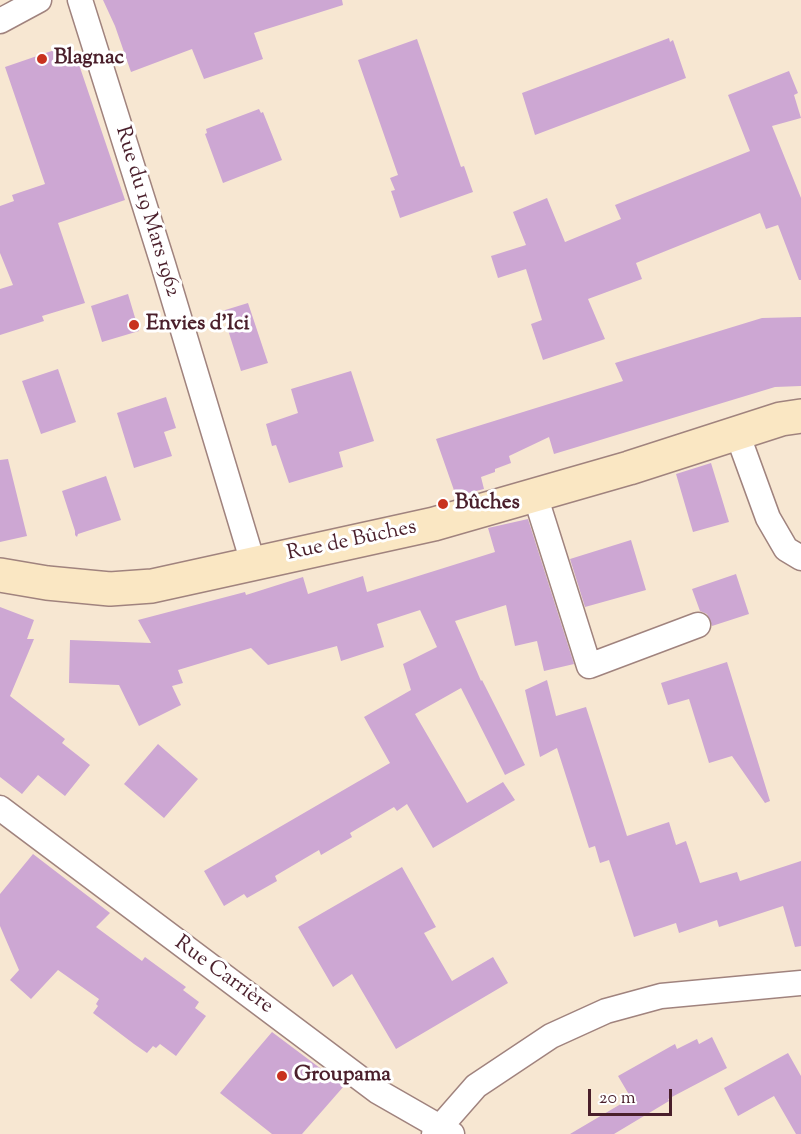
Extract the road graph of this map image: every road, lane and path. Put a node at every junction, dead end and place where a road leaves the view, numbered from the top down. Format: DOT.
graph roads {
  1 [pos="39,0"];
  2 [pos="80,0"];
  3 [pos="0,21"];
  4 [pos="801,416"];
  5 [pos="737,433"];
  6 [pos="535,495"];
  7 [pos="801,558"];
  8 [pos="253,563"];
  9 [pos="0,575"];
  10 [pos="698,626"];
  11 [pos="0,808"];
  12 [pos="801,983"];
  13 [pos="443,1132"];
  1 -- 3 [label="street"];
  2 -- 8 [label="street, Rue du 19 Mars 1962"];
  4 -- 5 [label="main road, Rue de Bûches"];
  5 -- 6 [label="main road, Rue de Bûches"];
  5 -- 7 [label="street"];
  6 -- 8 [label="main road, Rue de Bûches"];
  6 -- 10 [label="street"];
  8 -- 9 [label="main road, Rue de Bûches"];
  11 -- 13 [label="street, Rue Carrière"];
  12 -- 13 [label="street"];
}
